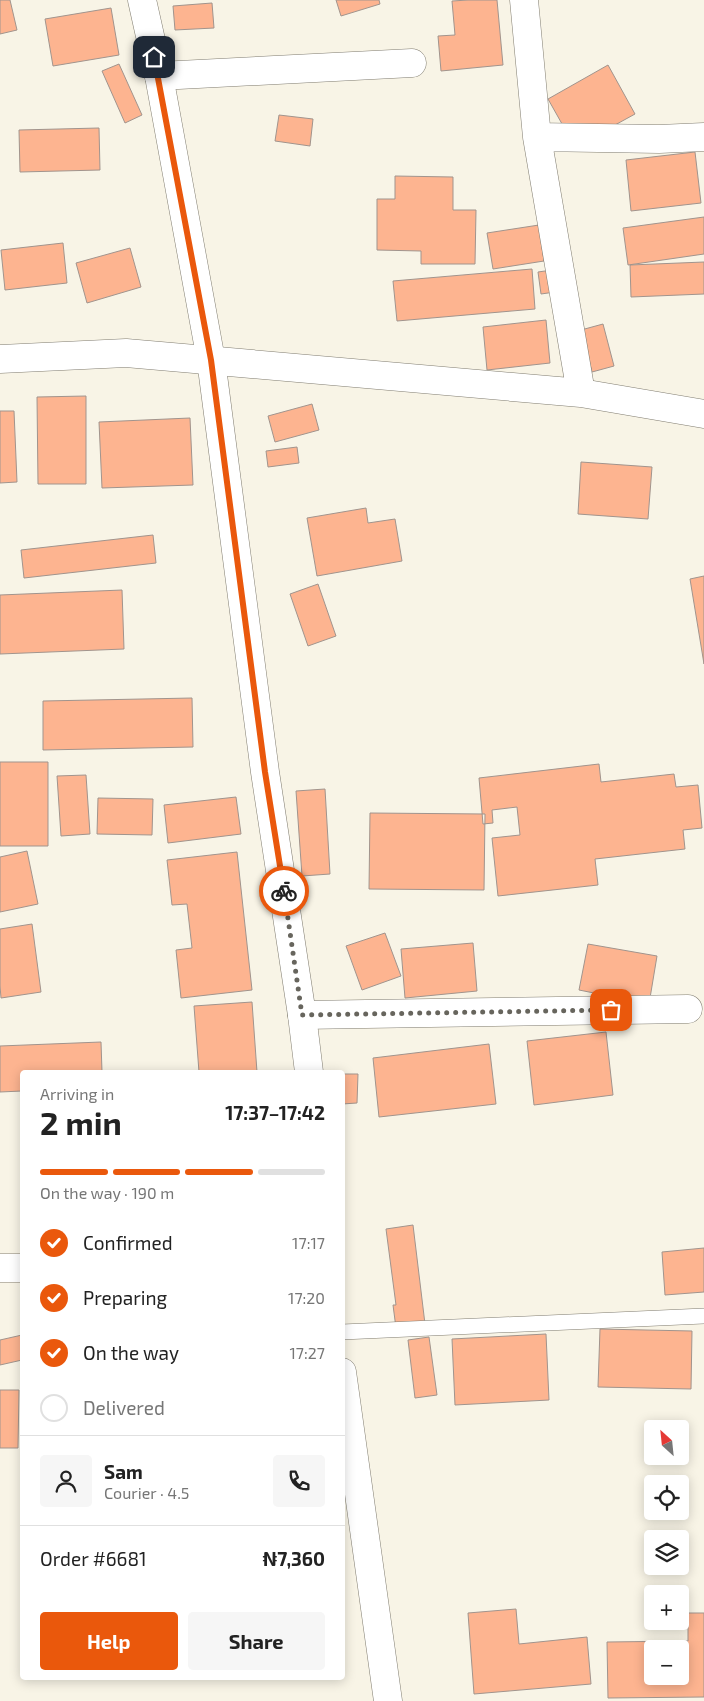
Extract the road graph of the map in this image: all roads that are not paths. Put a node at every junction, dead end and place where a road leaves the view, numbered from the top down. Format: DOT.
graph roads {
  1 [pos="142,0"];
  2 [pos="524,0"];
  3 [pos="412,63"];
  4 [pos="159,76"];
  5 [pos="537,137"];
  6 [pos="704,137"];
  7 [pos="0,359"];
  8 [pos="211,360"];
  9 [pos="581,393"];
  10 [pos="704,414"];
  11 [pos="688,1009"];
  12 [pos="302,1015"];
  13 [pos="309,1070"];
  14 [pos="0,1268"];
  15 [pos="20,1268"];
  16 [pos="704,1316"];
  17 [pos="345,1332"];
  18 [pos="345,1393"];
  19 [pos="388,1701"];
  1 -- 4 [label="street"];
  2 -- 5 [label="street"];
  3 -- 4 [label="street"];
  4 -- 8 [label="street"];
  5 -- 6 [label="street"];
  5 -- 9 [label="street"];
  7 -- 8 [label="street"];
  8 -- 9 [label="street"];
  8 -- 12 [label="street"];
  9 -- 10 [label="street"];
  11 -- 12 [label="street"];
  12 -- 13 [label="street"];
  14 -- 15 [label="street"];
  16 -- 17 [label="lane"];
  18 -- 19 [label="street"];
}
